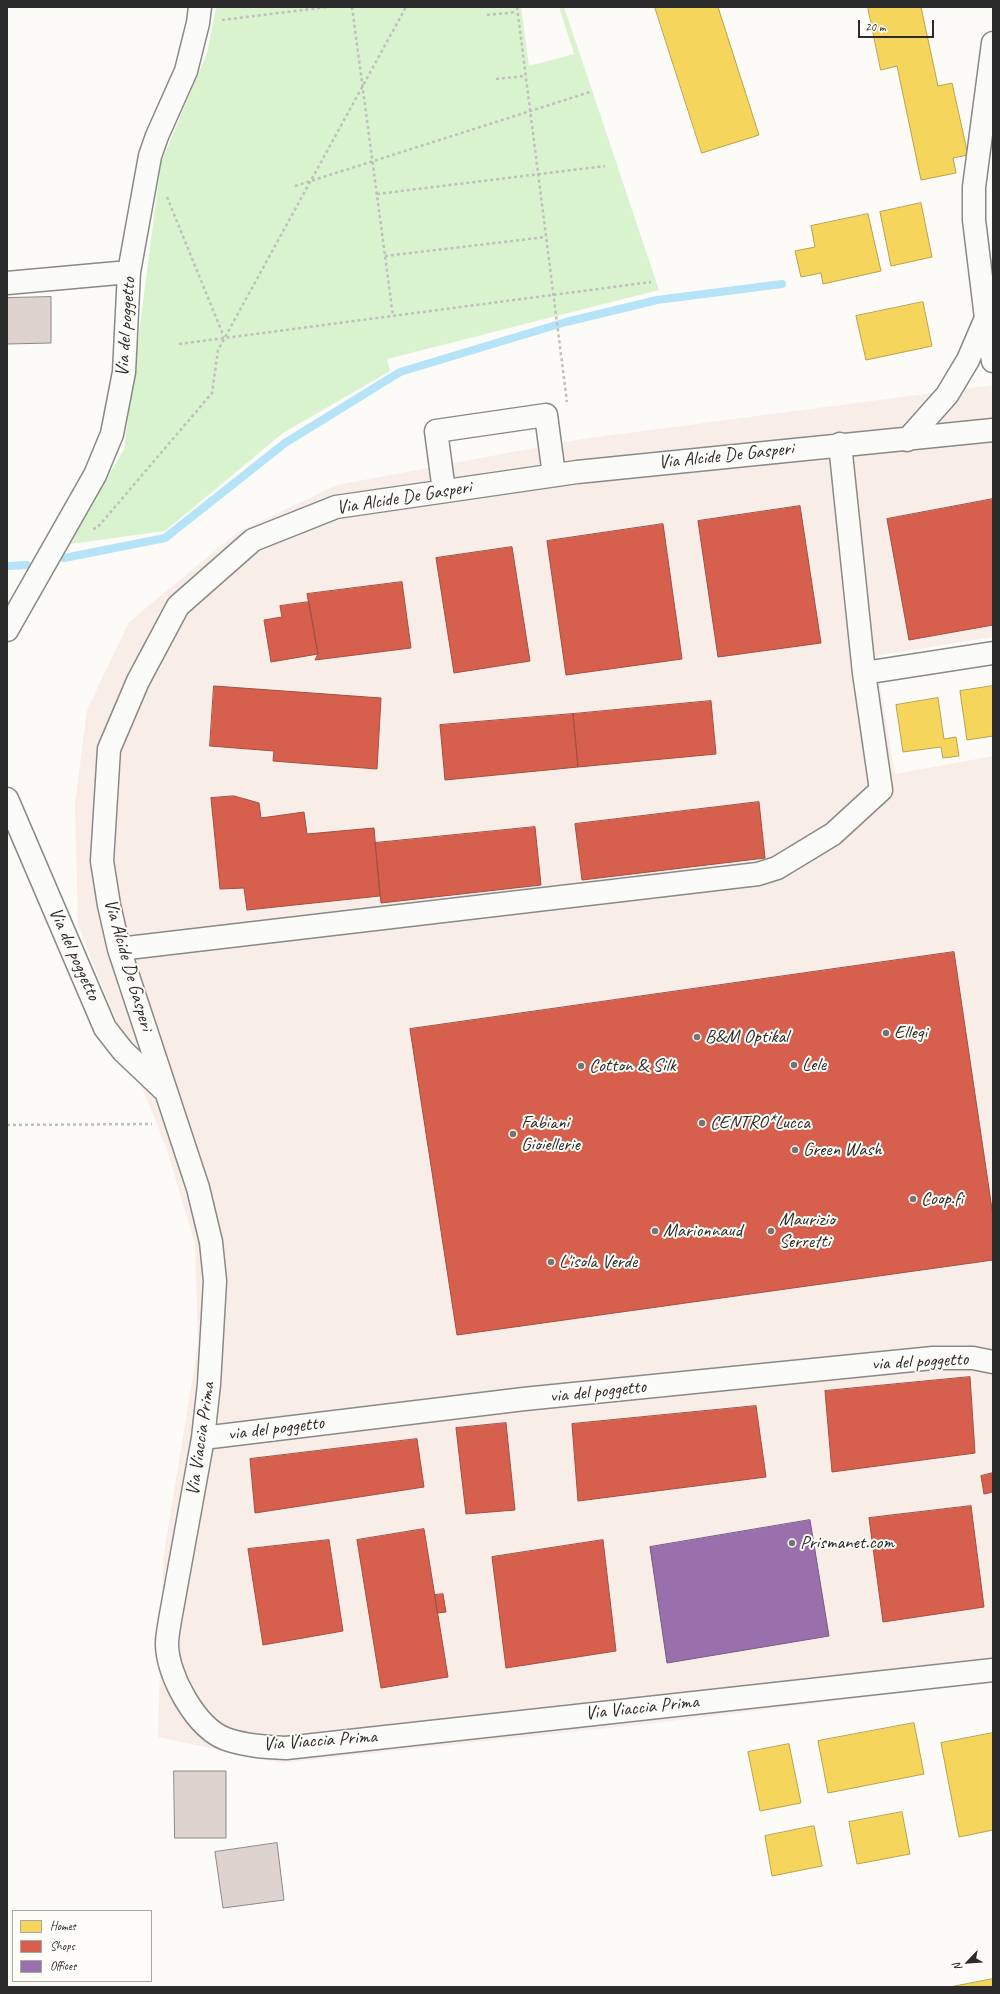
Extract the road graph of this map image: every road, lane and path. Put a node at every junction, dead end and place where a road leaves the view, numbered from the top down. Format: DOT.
graph roads {
  1 [pos="327,7"];
  2 [pos="352,7"];
  3 [pos="406,7"];
  4 [pos="517,7"];
  5 [pos="517,12"];
  6 [pos="199,15"];
  7 [pos="487,15"];
  8 [pos="993,43"];
  9 [pos="526,76"];
  10 [pos="496,79"];
  11 [pos="363,86"];
  12 [pos="590,92"];
  13 [pos="530,112"];
  14 [pos="372,162"];
  15 [pos="605,166"];
  16 [pos="538,174"];
  17 [pos="310,181"];
  18 [pos="295,186"];
  19 [pos="166,194"];
  20 [pos="377,194"];
  21 [pos="546,237"];
  22 [pos="385,256"];
  23 [pos="129,272"];
  24 [pos="651,282"];
  25 [pos="7,283"];
  26 [pos="554,294"];
  27 [pos="393,316"];
  28 [pos="986,318"];
  29 [pos="224,338"];
  30 [pos="179,344"];
  31 [pos="560,344"];
  32 [pos="993,361"];
  33 [pos="993,430"];
  34 [pos="907,440"];
  35 [pos="840,444"];
  36 [pos="554,475"];
  37 [pos="444,492"];
  38 [pos="58,539"];
  39 [pos="7,630"];
  40 [pos="993,653"];
  41 [pos="864,673"];
  42 [pos="7,799"];
  43 [pos="119,949"];
  44 [pos="158,1071"];
  45 [pos="165,1091"];
  46 [pos="176,1124"];
  47 [pos="7,1125"];
  48 [pos="993,1362"];
  49 [pos="203,1438"];
  50 [pos="993,1670"];
  1 -- 6 [label="path"];
  2 -- 11 [label="path"];
  3 -- 11 [label="path"];
  4 -- 5 [label="path"];
  5 -- 7 [label="path"];
  5 -- 9 [label="path"];
  6 -- 23 [label="street, Via del poggetto"];
  8 -- 28 [label="street"];
  9 -- 10 [label="path"];
  9 -- 13 [label="path"];
  11 -- 14 [label="path"];
  11 -- 17 [label="path"];
  12 -- 13 [label="path"];
  13 -- 14 [label="path"];
  13 -- 16 [label="path"];
  14 -- 17 [label="path"];
  14 -- 20 [label="path"];
  15 -- 16 [label="path"];
  16 -- 20 [label="path"];
  16 -- 21 [label="path"];
  17 -- 18 [label="path"];
  17 -- 29 [label="path"];
  19 -- 29 [label="path"];
  20 -- 22 [label="path"];
  21 -- 22 [label="path"];
  21 -- 26 [label="path"];
  22 -- 27 [label="path"];
  23 -- 25 [label="street"];
  23 -- 38 [label="street, Via del poggetto"];
  24 -- 26 [label="path"];
  26 -- 27 [label="path"];
  26 -- 31 [label="path"];
  27 -- 29 [label="path"];
  28 -- 32 [label="street"];
  28 -- 34 [label="street"];
  29 -- 30 [label="path"];
  29 -- 38 [label="path"];
  33 -- 34 [label="street, Via Alcide De Gasperi"];
  34 -- 35 [label="street, Via Alcide De Gasperi"];
  35 -- 36 [label="street, Via Alcide De Gasperi"];
  35 -- 41 [label="street"];
  36 -- 37 [label="street, Via Alcide De Gasperi"];
  36 -- 37 [label="street"];
  37 -- 43 [label="street, Via Alcide De Gasperi"];
  38 -- 39 [label="street, Via del poggetto"];
  40 -- 41 [label="street"];
  41 -- 43 [label="street"];
  42 -- 45 [label="street, Via del poggetto"];
  43 -- 44 [label="street, Via Alcide De Gasperi"];
  44 -- 45 [label="street, Via Viaccia Prima"];
  45 -- 46 [label="street, Via Viaccia Prima"];
  46 -- 47 [label="path"];
  46 -- 49 [label="street, Via Viaccia Prima"];
  48 -- 49 [label="street, via del poggetto"];
  49 -- 50 [label="street, Via Viaccia Prima"];
}
